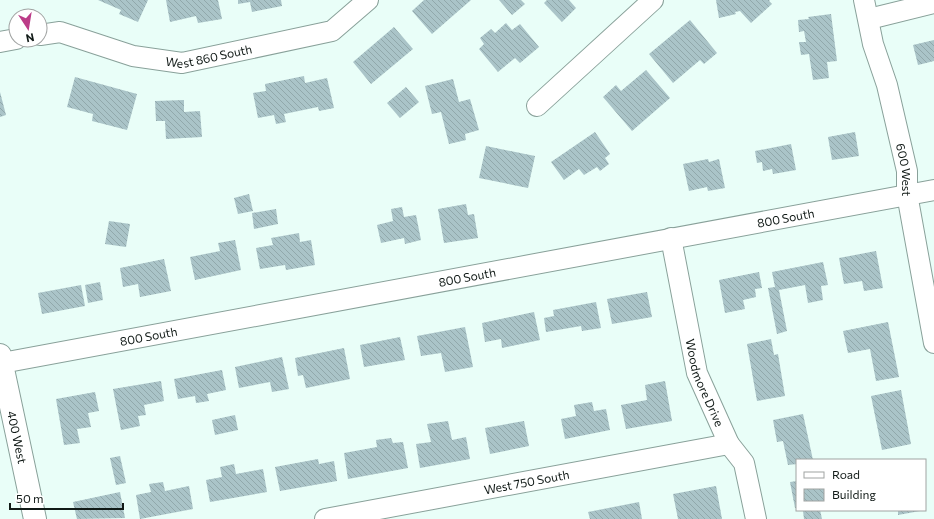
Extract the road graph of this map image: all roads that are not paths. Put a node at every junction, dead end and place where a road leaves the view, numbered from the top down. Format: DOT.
graph roads {
  1 [pos="368,0"];
  2 [pos="653,0"];
  3 [pos="864,0"];
  4 [pos="934,3"];
  5 [pos="868,19"];
  6 [pos="48,34"];
  7 [pos="537,106"];
  8 [pos="934,190"];
  9 [pos="907,194"];
  10 [pos="671,238"];
  11 [pos="934,343"];
  12 [pos="1,360"];
  13 [pos="728,444"];
  14 [pos="35,519"];
  15 [pos="325,519"];
  16 [pos="756,519"];
  1 -- 6 [label="street, West 860 South"];
  2 -- 7 [label="street"];
  3 -- 5 [label="street, 600 West"];
  4 -- 5 [label="street"];
  5 -- 9 [label="street, 600 West"];
  8 -- 9 [label="street, 800 South"];
  9 -- 10 [label="street, 800 South"];
  9 -- 11 [label="street, 600 West"];
  10 -- 12 [label="street, 800 South"];
  10 -- 13 [label="street, Woodmore Drive"];
  12 -- 14 [label="main road, 400 West"];
  13 -- 15 [label="street, West 750 South"];
  13 -- 16 [label="street, Woodmore Drive"];
}
